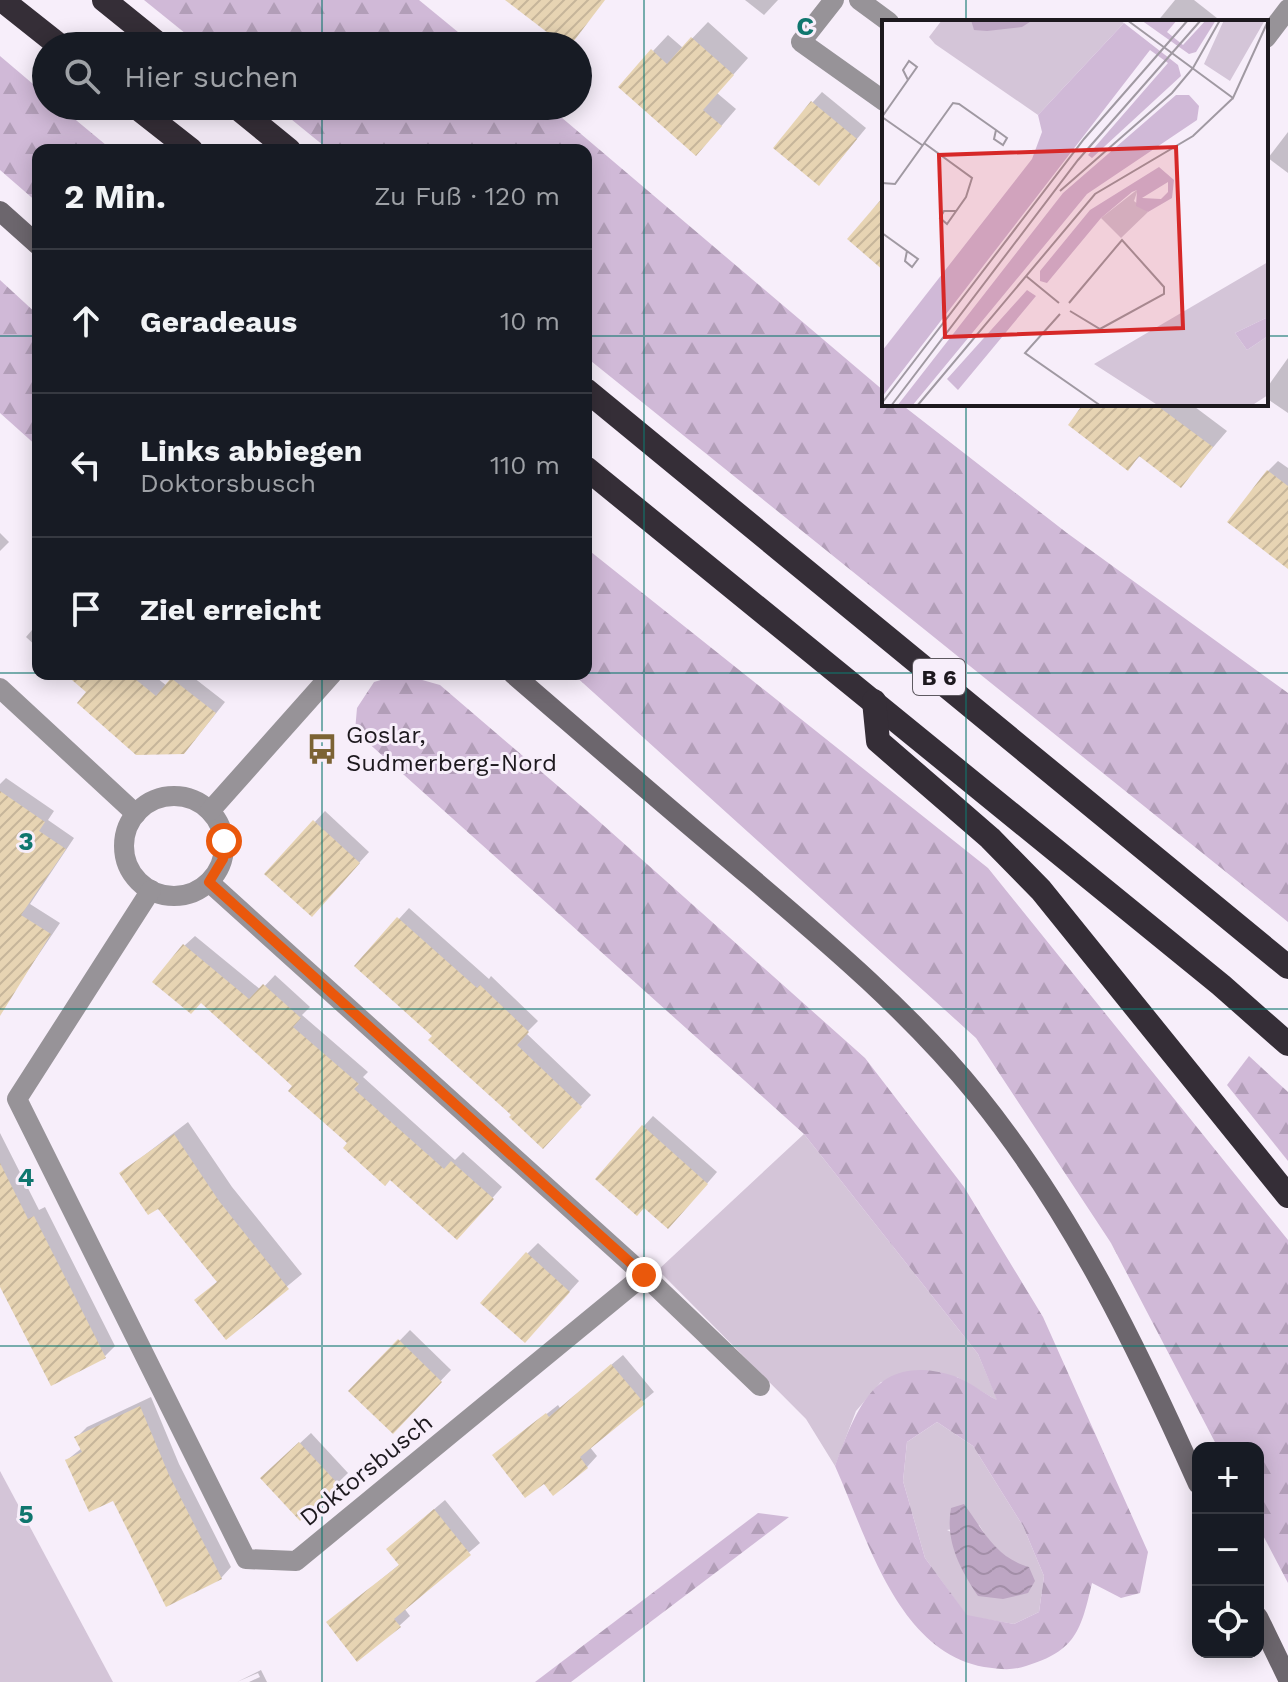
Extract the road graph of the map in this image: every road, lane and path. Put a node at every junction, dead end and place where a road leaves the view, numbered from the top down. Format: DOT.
graph roads {
  1 [pos="2,0"];
  2 [pos="104,0"];
  3 [pos="834,0"];
  4 [pos="859,0"];
  5 [pos="1288,9"];
  6 [pos="886,20"];
  7 [pos="42,32"];
  8 [pos="144,32"];
  9 [pos="1268,35"];
  10 [pos="882,100"];
  11 [pos="153,120"];
  12 [pos="252,120"];
  13 [pos="183,144"];
  14 [pos="282,144"];
  15 [pos="0,211"];
  16 [pos="32,240"];
  17 [pos="592,395"];
  18 [pos="592,473"];
  19 [pos="327,680"];
  20 [pos="520,680"];
  21 [pos="0,688"];
  22 [pos="874,701"];
  23 [pos="210,811"];
  24 [pos="136,814"];
  25 [pos="209,882"];
  26 [pos="151,890"];
  27 [pos="1288,967"];
  28 [pos="1288,1044"];
  29 [pos="1288,1196"];
  30 [pos="644,1275"];
  31 [pos="760,1386"];
  32 [pos="1192,1470"];
  33 [pos="1264,1629"];
  34 [pos="1288,1679"];
  1 -- 7 [label="highway"];
  2 -- 8 [label="highway"];
  3 -- 10 [label="street"];
  4 -- 6 [label="street"];
  5 -- 9 [label="street"];
  11 -- 13 [label="highway"];
  12 -- 14 [label="highway"];
  15 -- 16 [label="street"];
  17 -- 27 [label="highway, B 6"];
  18 -- 22 [label="highway, B 6"];
  19 -- 23 [label="street"];
  20 -- 32 [label="street"];
  21 -- 24 [label="street"];
  22 -- 28 [label="highway, B 6"];
  22 -- 29 [label="highway"];
  23 -- 24 [label="street"];
  23 -- 25 [label="street"];
  24 -- 26 [label="street"];
  25 -- 26 [label="street"];
  25 -- 30 [label="street"];
  26 -- 30 [label="street, Doktorsbusch"];
  30 -- 31 [label="street"];
  33 -- 34 [label="street"];
}
